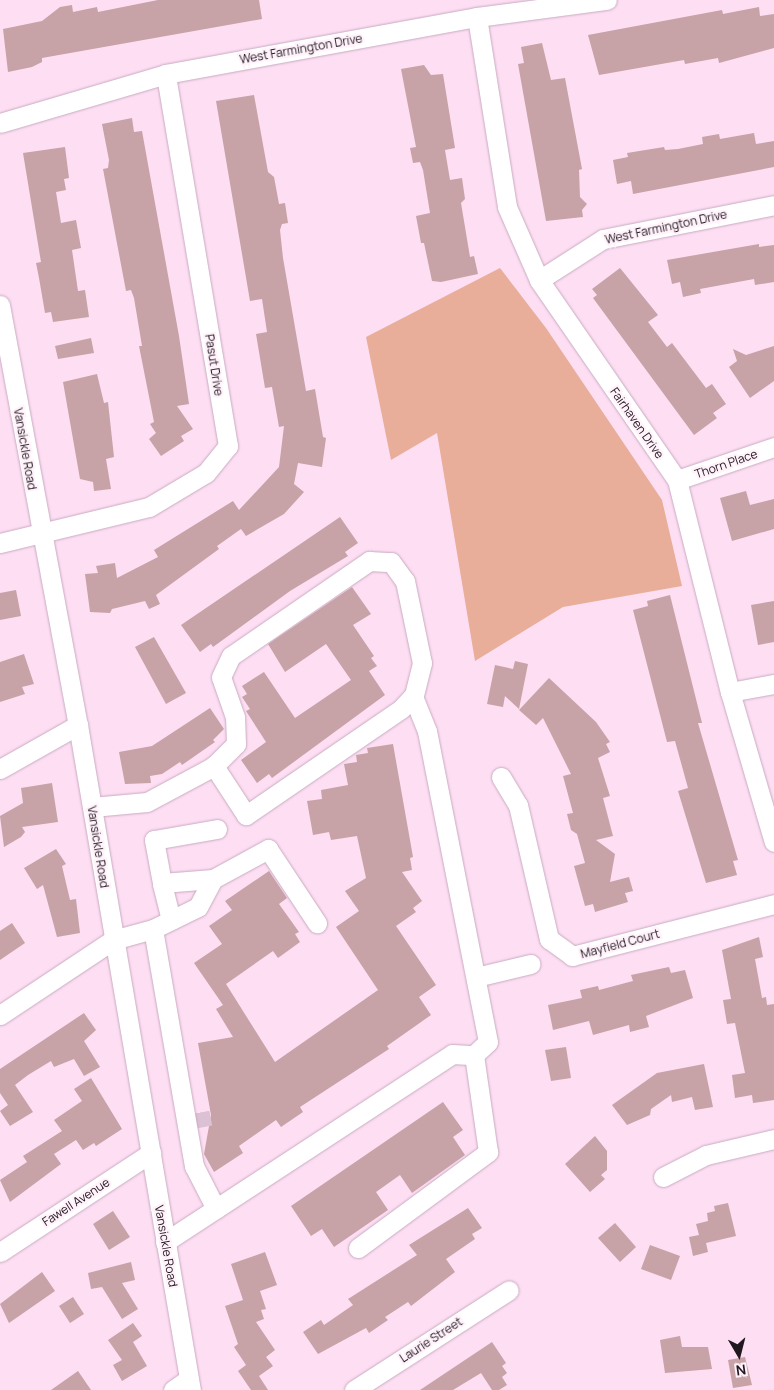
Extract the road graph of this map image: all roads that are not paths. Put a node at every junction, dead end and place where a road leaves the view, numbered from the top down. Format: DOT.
graph roads {
  1 [pos="607,0"];
  2 [pos="478,17"];
  3 [pos="166,74"];
  4 [pos="0,123"];
  5 [pos="774,205"];
  6 [pos="539,280"];
  7 [pos="0,305"];
  8 [pos="774,447"];
  9 [pos="677,480"];
  10 [pos="40,536"];
  11 [pos="0,543"];
  12 [pos="774,684"];
  13 [pos="730,692"];
  14 [pos="413,697"];
  15 [pos="78,725"];
  16 [pos="214,766"];
  17 [pos="0,769"];
  18 [pos="501,777"];
  19 [pos="92,808"];
  20 [pos="217,829"];
  21 [pos="774,842"];
  22 [pos="213,879"];
  23 [pos="162,883"];
  24 [pos="774,904"];
  25 [pos="171,920"];
  26 [pos="317,923"];
  27 [pos="153,929"];
  28 [pos="113,940"];
  29 [pos="530,964"];
  30 [pos="476,977"];
  31 [pos="0,1015"];
  32 [pos="474,1055"];
  33 [pos="184,1100"];
  34 [pos="774,1139"];
  35 [pos="191,1149"];
  36 [pos="151,1153"];
  37 [pos="663,1177"];
  38 [pos="216,1209"];
  39 [pos="165,1242"];
  40 [pos="358,1248"];
  41 [pos="0,1252"];
  42 [pos="509,1290"];
  43 [pos="190,1384"];
  44 [pos="173,1390"];
  45 [pos="354,1390"];
  1 -- 2 [label="street, West Farmington Drive"];
  2 -- 3 [label="street, West Farmington Drive"];
  2 -- 6 [label="street, Fairhaven Drive"];
  3 -- 4 [label="street, West Farmington Drive"];
  3 -- 10 [label="street, Pasut Drive"];
  5 -- 6 [label="street, West Farmington Drive"];
  6 -- 9 [label="street, Fairhaven Drive"];
  7 -- 10 [label="street, Vansickle Road"];
  8 -- 9 [label="street, Thorn Place"];
  9 -- 13 [label="street, Fairhaven Drive"];
  10 -- 11 [label="street, Pasut Drive"];
  10 -- 15 [label="street, Vansickle Road"];
  12 -- 13 [label="street"];
  13 -- 21 [label="street, Fairhaven Drive"];
  14 -- 16 [label="street"];
  14 -- 16 [label="street"];
  14 -- 30 [label="street"];
  15 -- 17 [label="street"];
  15 -- 19 [label="street, Vansickle Road"];
  16 -- 19 [label="street"];
  18 -- 24 [label="street, Mayfield Court"];
  19 -- 28 [label="street, Vansickle Road"];
  20 -- 23 [label="street"];
  22 -- 23 [label="street"];
  22 -- 25 [label="street"];
  22 -- 26 [label="street"];
  23 -- 25 [label="street"];
  25 -- 27 [label="street"];
  27 -- 28 [label="street"];
  27 -- 33 [label="street"];
  28 -- 31 [label="street"];
  28 -- 36 [label="street, Vansickle Road"];
  29 -- 30 [label="street"];
  30 -- 32 [label="street"];
  32 -- 38 [label="street"];
  32 -- 40 [label="street"];
  33 -- 35 [label="street"];
  33 -- 35 [label="street"];
  34 -- 37 [label="street"];
  35 -- 38 [label="street"];
  36 -- 39 [label="street, Vansickle Road"];
  36 -- 41 [label="street, Fawell Avenue"];
  38 -- 39 [label="street"];
  39 -- 43 [label="street, Vansickle Road"];
  42 -- 45 [label="street, Laurie Street"];
  43 -- 44 [label="street"];
}
